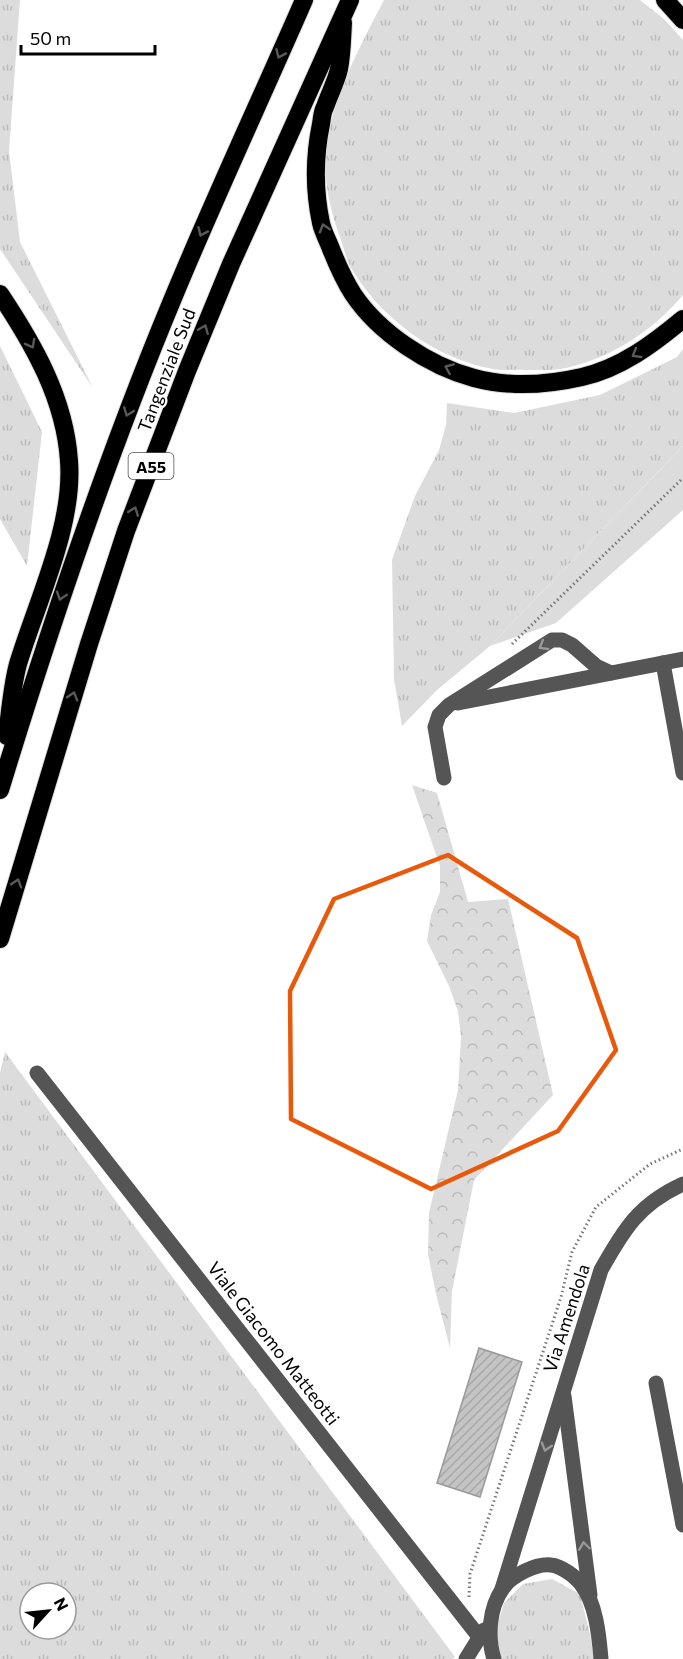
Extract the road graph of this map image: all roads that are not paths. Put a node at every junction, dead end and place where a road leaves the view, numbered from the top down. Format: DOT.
graph roads {
  1 [pos="304,0"];
  2 [pos="665,0"];
  3 [pos="347,5"];
  4 [pos="683,20"];
  5 [pos="0,294"];
  6 [pos="683,319"];
  7 [pos="513,657"];
  8 [pos="683,659"];
  9 [pos="663,663"];
  10 [pos="610,673"];
  11 [pos="529,689"];
  12 [pos="449,705"];
  13 [pos="683,773"];
  14 [pos="444,778"];
  15 [pos="0,782"];
  16 [pos="0,790"];
  17 [pos="0,939"];
  18 [pos="37,1073"];
  19 [pos="683,1184"];
  20 [pos="656,1383"];
  21 [pos="563,1391"];
  22 [pos="683,1525"];
  23 [pos="502,1589"];
  24 [pos="592,1604"];
  25 [pos="493,1611"];
  26 [pos="480,1638"];
  27 [pos="466,1659"];
  28 [pos="494,1659"];
  29 [pos="601,1659"];
  1 -- 16 [label="highway, Tangenziale Sud / A55, one-way"];
  2 -- 4 [label="highway"];
  6 -- 3 [label="highway, one-way"];
  17 -- 3 [label="highway, Tangenziale Sud / A55, one-way"];
  5 -- 15 [label="highway, one-way"];
  10 -- 7 [label="street, one-way"];
  7 -- 11 [label="street"];
  7 -- 12 [label="street"];
  8 -- 9 [label="street"];
  9 -- 10 [label="street"];
  9 -- 13 [label="street"];
  10 -- 11 [label="street"];
  11 -- 12 [label="street"];
  12 -- 14 [label="street"];
  18 -- 26 [label="street, Viale Giacomo Matteotti"];
  19 -- 21 [label="street, Via Amendola"];
  20 -- 22 [label="street"];
  21 -- 23 [label="street, Via Amendola, one-way"];
  24 -- 21 [label="street, Via Amendola, one-way"];
  23 -- 24 [label="street"];
  23 -- 25 [label="street, Via Amendola"];
  24 -- 29 [label="street, Via Amendola"];
  25 -- 26 [label="street"];
  25 -- 28 [label="street"];
  26 -- 27 [label="street"];
}
